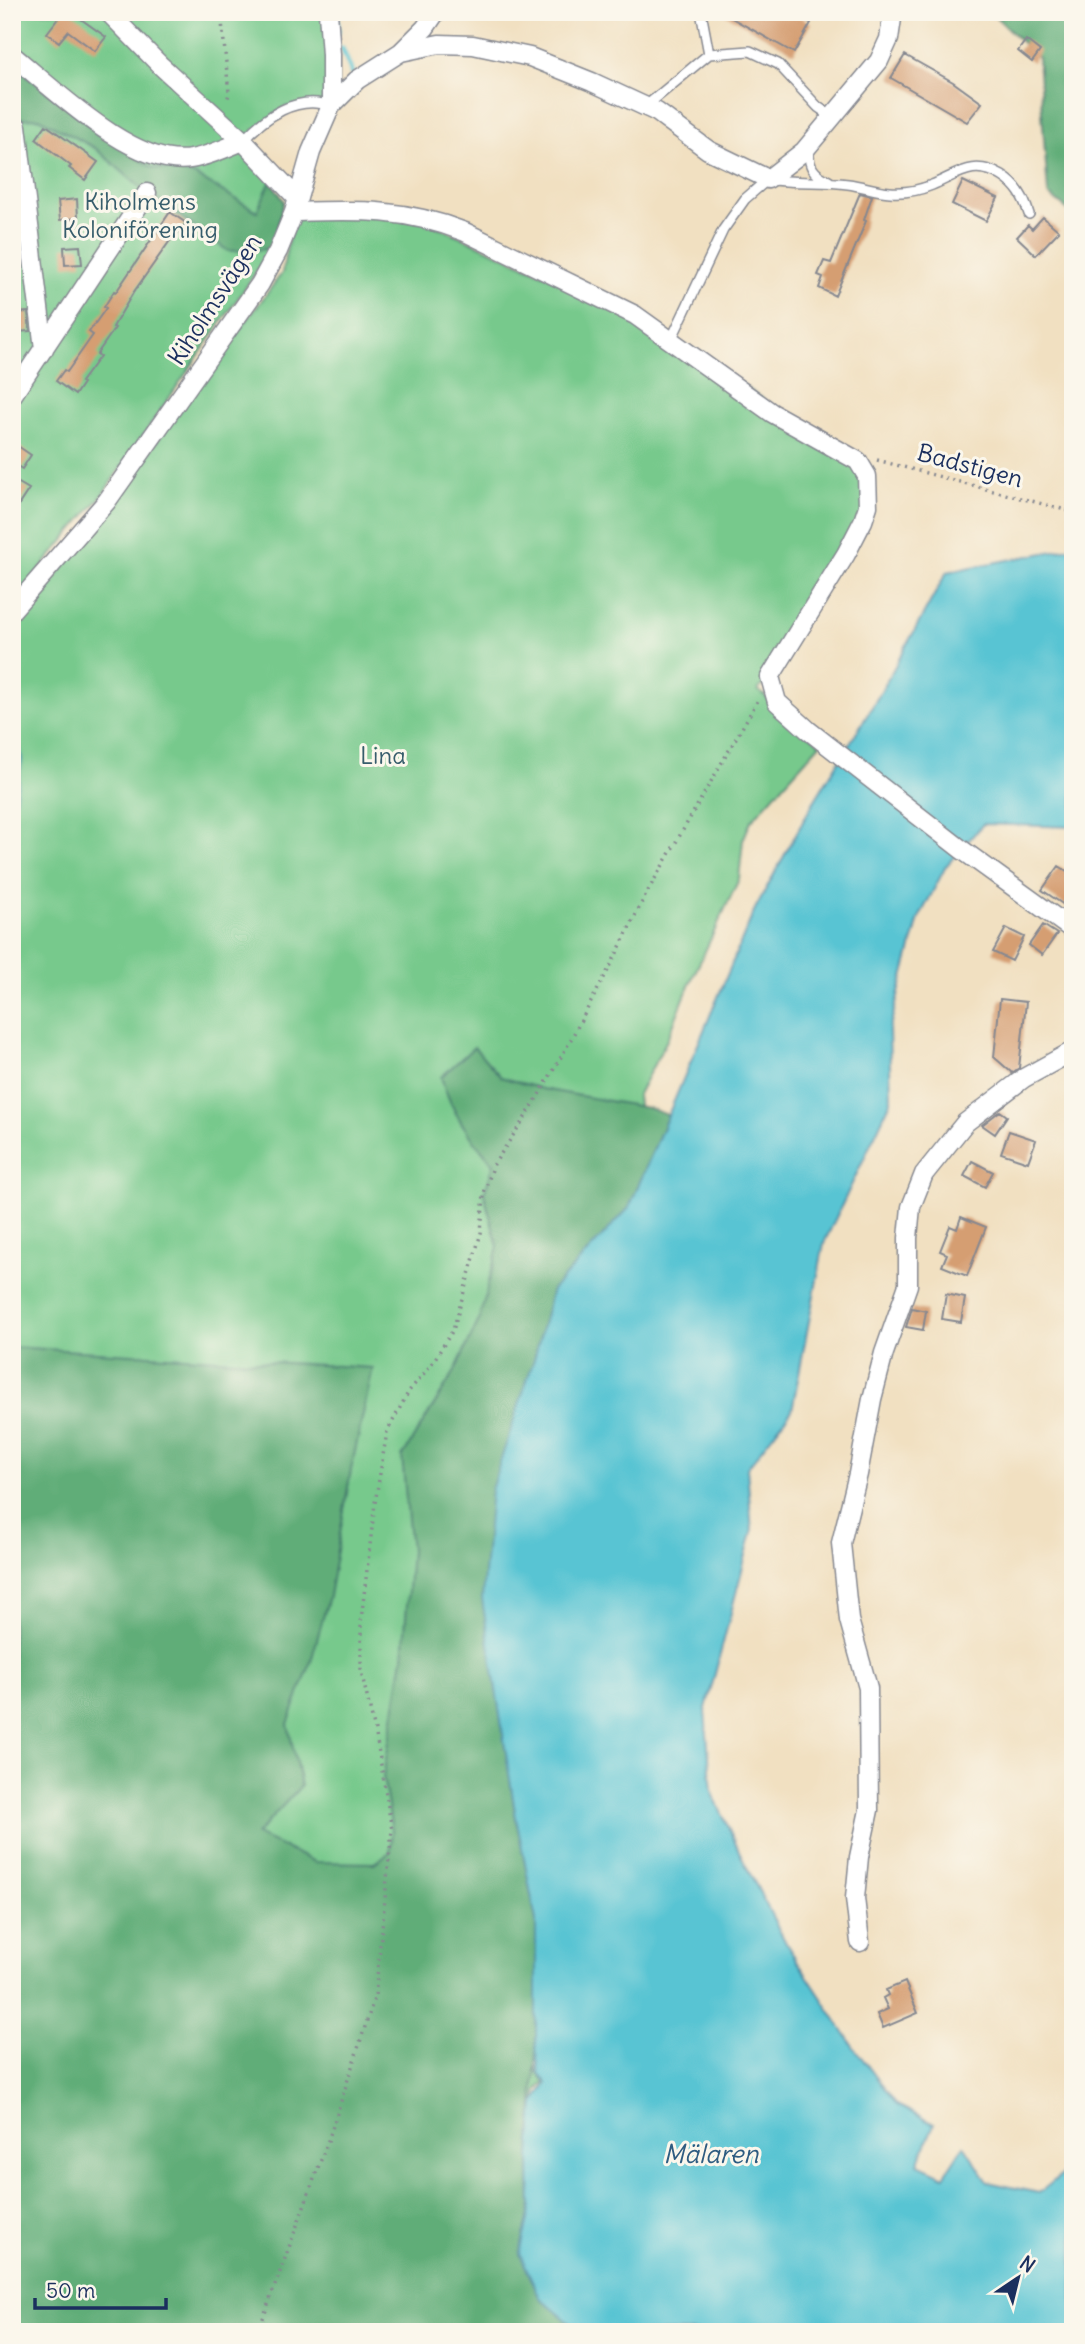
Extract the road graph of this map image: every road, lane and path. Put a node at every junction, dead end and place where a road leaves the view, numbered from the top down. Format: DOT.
graph roads {
  1 [pos="108,12"];
  2 [pos="221,12"];
  3 [pos="328,12"];
  4 [pos="436,12"];
  5 [pos="701,12"];
  6 [pos="893,12"];
  7 [pos="401,52"];
  8 [pos="709,54"];
  9 [pos="12,55"];
  10 [pos="331,106"];
  11 [pos="645,107"];
  12 [pos="831,117"];
  13 [pos="220,121"];
  14 [pos="17,126"];
  15 [pos="243,141"];
  16 [pos="809,144"];
  17 [pos="768,179"];
  18 [pos="834,183"];
  19 [pos="147,193"];
  20 [pos="295,205"];
  21 [pos="1029,214"];
  22 [pos="671,340"];
  23 [pos="44,349"];
  24 [pos="12,396"];
  25 [pos="858,461"];
  26 [pos="1073,512"];
  27 [pos="12,610"];
  28 [pos="770,677"];
  29 [pos="1073,930"];
  30 [pos="1073,1051"];
  31 [pos="860,1942"];
  32 [pos="258,2332"];
  1 -- 13 [label="street"];
  2 -- 13 [label="path"];
  3 -- 10 [label="street"];
  4 -- 7 [label="street, Kiholmsvägen"];
  5 -- 8 [label="lane"];
  6 -- 12 [label="street"];
  7 -- 10 [label="street, Kiholmsvägen"];
  7 -- 11 [label="street"];
  8 -- 11 [label="lane"];
  8 -- 12 [label="lane"];
  9 -- 15 [label="street"];
  10 -- 15 [label="lane"];
  10 -- 20 [label="street, Kiholmsvägen"];
  11 -- 17 [label="street"];
  12 -- 16 [label="street"];
  13 -- 15 [label="street"];
  14 -- 23 [label="street"];
  15 -- 20 [label="street"];
  16 -- 17 [label="street"];
  16 -- 18 [label="lane"];
  17 -- 18 [label="lane"];
  17 -- 22 [label="lane"];
  18 -- 21 [label="lane"];
  19 -- 23 [label="street"];
  20 -- 22 [label="street"];
  20 -- 27 [label="street, Kiholmsvägen"];
  22 -- 25 [label="street"];
  23 -- 24 [label="street"];
  25 -- 26 [label="path, Badstigen"];
  25 -- 28 [label="street"];
  28 -- 29 [label="street"];
  28 -- 32 [label="path"];
  30 -- 31 [label="street"];
}
